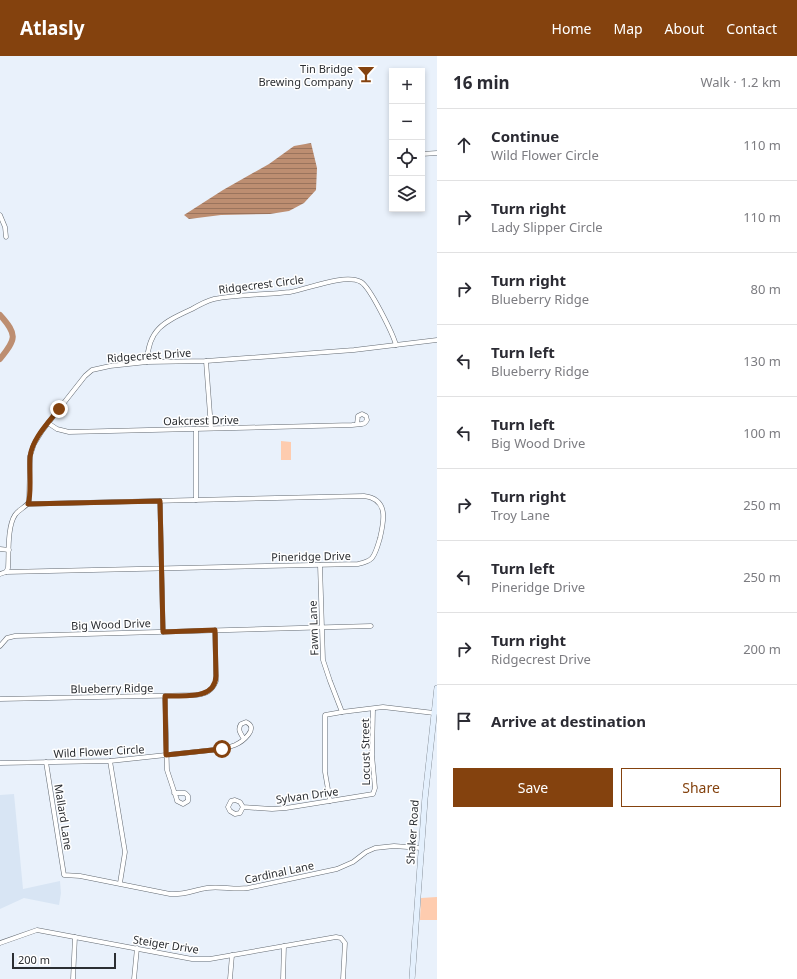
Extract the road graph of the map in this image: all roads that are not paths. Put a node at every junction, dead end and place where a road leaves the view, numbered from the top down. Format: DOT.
graph roads {
  1 [pos="425,154"];
  2 [pos="437,154"];
  3 [pos="0,215"];
  4 [pos="6,237"];
  5 [pos="437,340"];
  6 [pos="396,345"];
  7 [pos="206,361"];
  8 [pos="147,362"];
  9 [pos="48,423"];
  10 [pos="356,424"];
  11 [pos="211,428"];
  12 [pos="196,429"];
  13 [pos="196,500"];
  14 [pos="160,501"];
  15 [pos="28,504"];
  16 [pos="0,549"];
  17 [pos="9,550"];
  18 [pos="320,565"];
  19 [pos="162,569"];
  20 [pos="6,572"];
  21 [pos="0,574"];
  22 [pos="371,626"];
  23 [pos="322,627"];
  24 [pos="215,630"];
  25 [pos="163,632"];
  26 [pos="0,646"];
  27 [pos="437,688"];
  28 [pos="165,696"];
  29 [pos="0,699"];
  30 [pos="373,709"];
  31 [pos="342,712"];
  32 [pos="434,713"];
  33 [pos="244,739"];
  34 [pos="166,755"];
  35 [pos="110,761"];
  36 [pos="46,762"];
  37 [pos="0,763"];
  38 [pos="174,792"];
  39 [pos="373,794"];
  40 [pos="330,801"];
  41 [pos="243,807"];
  42 [pos="421,848"];
  43 [pos="64,875"];
  44 [pos="120,884"];
  45 [pos="75,937"];
  46 [pos="0,943"];
  47 [pos="284,946"];
  48 [pos="137,948"];
  49 [pos="232,955"];
  50 [pos="73,979"];
  51 [pos="134,979"];
  52 [pos="230,979"];
  53 [pos="283,979"];
  54 [pos="343,979"];
  55 [pos="412,979"];
  1 -- 2 [label="street"];
  3 -- 4 [label="street"];
  5 -- 6 [label="street, Ridgecrest Drive"];
  6 -- 7 [label="street, Ridgecrest Drive"];
  6 -- 8 [label="street, Ridgecrest Circle"];
  7 -- 8 [label="street, Ridgecrest Drive"];
  7 -- 11 [label="street"];
  8 -- 9 [label="street, Ridgecrest Drive"];
  9 -- 12 [label="street, Oakcrest Drive"];
  9 -- 15 [label="street, Ridgecrest Drive"];
  10 -- 11 [label="street, Oakcrest Drive"];
  11 -- 12 [label="street, Oakcrest Drive"];
  12 -- 13 [label="street"];
  13 -- 14 [label="street, Pineridge Drive"];
  13 -- 18 [label="street, Pineridge Drive"];
  14 -- 15 [label="street, Pineridge Drive"];
  14 -- 19 [label="street"];
  15 -- 17 [label="street"];
  16 -- 17 [label="street"];
  17 -- 20 [label="street"];
  18 -- 19 [label="street, Pineridge Drive"];
  18 -- 23 [label="street, Fawn Lane"];
  19 -- 20 [label="street, Pineridge Drive"];
  19 -- 25 [label="street"];
  20 -- 21 [label="street, Pineridge Drive"];
  22 -- 23 [label="street, Big Wood Drive"];
  23 -- 24 [label="street, Big Wood Drive"];
  23 -- 31 [label="street, Fawn Lane"];
  24 -- 25 [label="street, Big Wood Drive"];
  24 -- 28 [label="street, Blueberry Ridge"];
  25 -- 26 [label="street, Big Wood Drive"];
  27 -- 32 [label="street, Shaker Road"];
  28 -- 29 [label="street, Blueberry Ridge"];
  28 -- 34 [label="street"];
  30 -- 31 [label="street"];
  30 -- 32 [label="street"];
  30 -- 39 [label="street, Locust Street"];
  31 -- 40 [label="street"];
  32 -- 42 [label="street, Shaker Road"];
  33 -- 34 [label="street, Wild Flower Circle"];
  34 -- 35 [label="street, Wild Flower Circle"];
  34 -- 38 [label="street"];
  35 -- 36 [label="street, Wild Flower Circle"];
  35 -- 44 [label="street"];
  36 -- 37 [label="street, Wild Flower Circle"];
  36 -- 43 [label="street, Mallard Lane"];
  39 -- 40 [label="street, Sylvan Drive"];
  40 -- 41 [label="street, Sylvan Drive"];
  42 -- 44 [label="street, Cardinal Lane"];
  42 -- 55 [label="street, Shaker Road"];
  43 -- 44 [label="street, Cardinal Lane"];
  45 -- 46 [label="street, Steiger Drive"];
  45 -- 48 [label="street, Steiger Drive"];
  45 -- 50 [label="street"];
  47 -- 49 [label="street, Steiger Drive"];
  47 -- 53 [label="street"];
  47 -- 54 [label="street, Steiger Drive"];
  48 -- 49 [label="street, Steiger Drive"];
  48 -- 51 [label="street"];
  49 -- 52 [label="street"];
}
